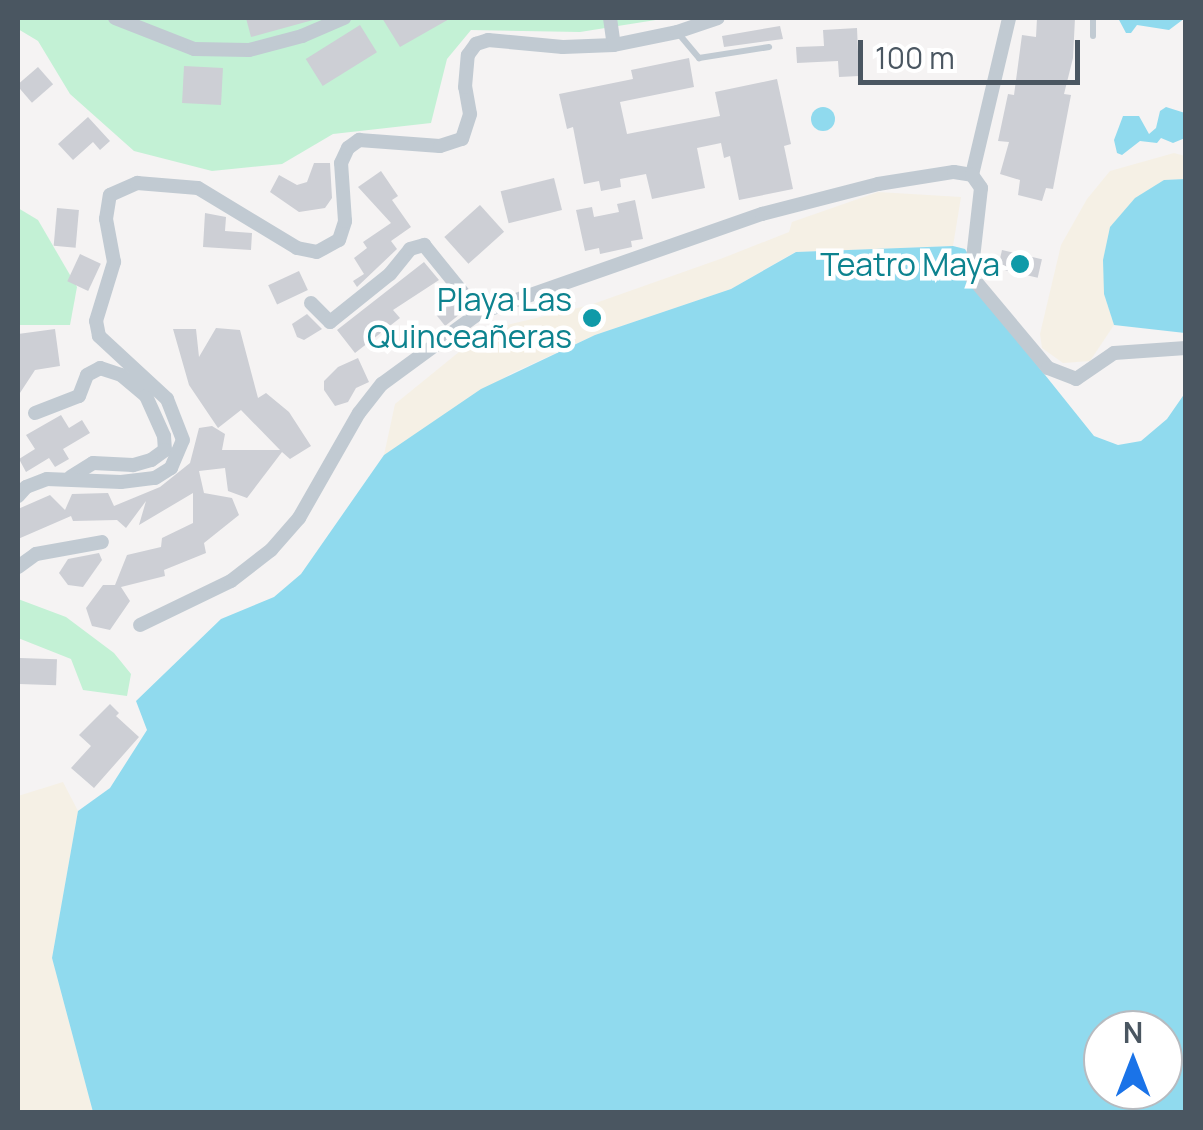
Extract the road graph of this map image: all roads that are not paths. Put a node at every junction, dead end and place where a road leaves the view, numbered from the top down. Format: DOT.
graph roads {
  1 [pos="115,18"];
  2 [pos="344,18"];
  3 [pos="610,18"];
  4 [pos="715,18"];
  5 [pos="1008,18"];
  6 [pos="1093,18"];
  7 [pos="678,32"];
  8 [pos="1093,36"];
  9 [pos="614,45"];
  10 [pos="769,47"];
  11 [pos="972,175"];
  12 [pos="311,303"];
  13 [pos="479,313"];
  14 [pos="1186,348"];
  15 [pos="34,413"];
  16 [pos="70,477"];
  17 [pos="18,496"];
  18 [pos="102,542"];
  19 [pos="18,567"];
  20 [pos="140,626"];
  1 -- 2 [label="street"];
  3 -- 9 [label="street"];
  4 -- 7 [label="street"];
  5 -- 11 [label="street"];
  6 -- 8 [label="lane"];
  7 -- 9 [label="street"];
  7 -- 10 [label="lane"];
  9 -- 16 [label="street"];
  11 -- 13 [label="street"];
  11 -- 14 [label="street"];
  12 -- 13 [label="street"];
  13 -- 20 [label="street"];
  15 -- 16 [label="street"];
  16 -- 17 [label="street"];
  18 -- 19 [label="street"];
}
